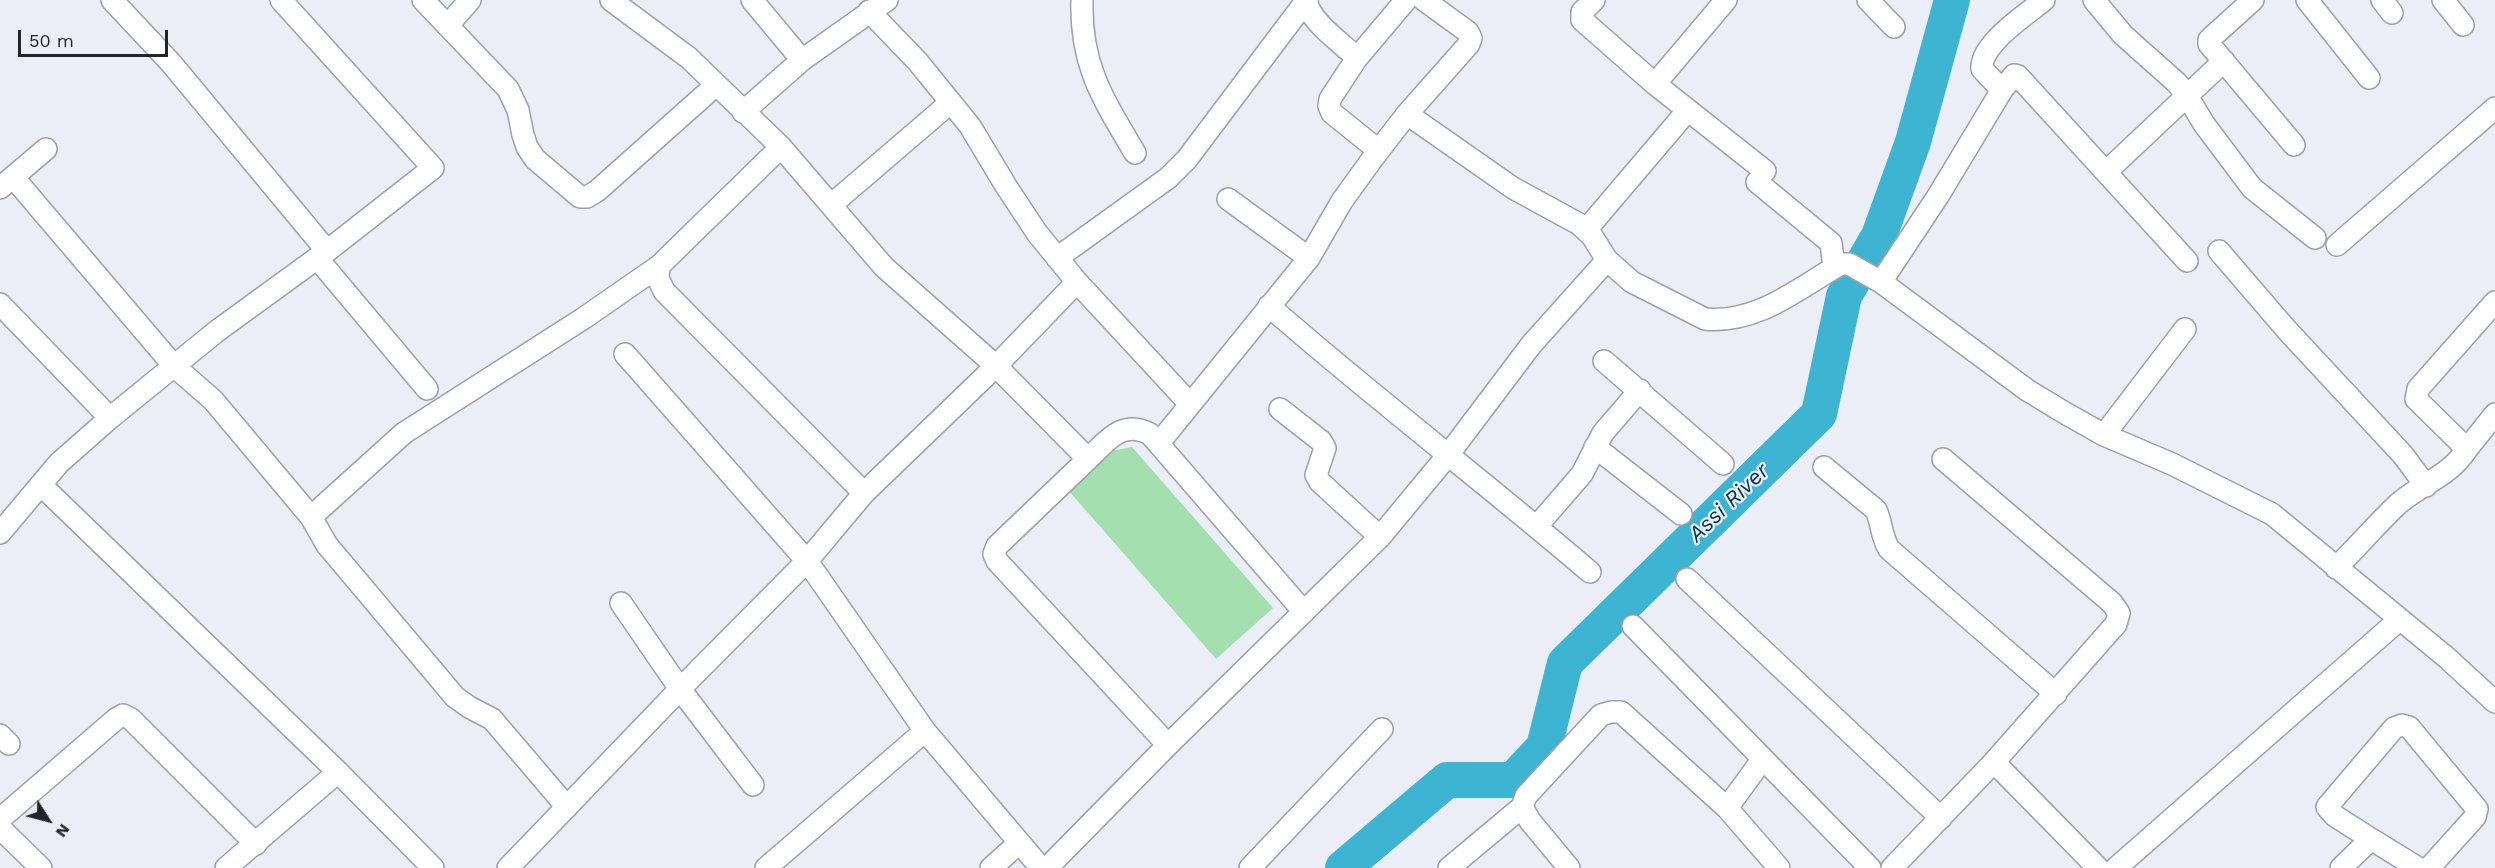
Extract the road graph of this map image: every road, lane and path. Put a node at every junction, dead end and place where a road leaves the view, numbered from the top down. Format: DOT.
graph roads {
  1 [pos="112,0"];
  2 [pos="281,0"];
  3 [pos="423,0"];
  4 [pos="470,0"];
  5 [pos="611,0"];
  6 [pos="752,0"];
  7 [pos="1082,0"];
  8 [pos="1406,0"];
  9 [pos="1594,0"];
  10 [pos="1726,0"];
  11 [pos="1868,0"];
  12 [pos="2044,0"];
  13 [pos="2094,0"];
  14 [pos="2307,0"];
  15 [pos="2443,0"];
  16 [pos="1306,1"];
  17 [pos="1430,2"];
  18 [pos="2247,2"];
  19 [pos="878,6"];
  20 [pos="448,25"];
  21 [pos="2463,25"];
  22 [pos="1894,27"];
  23 [pos="1357,58"];
  24 [pos="802,60"];
  25 [pos="2224,62"];
  26 [pos="2369,78"];
  27 [pos="1655,84"];
  28 [pos="716,85"];
  29 [pos="2002,90"];
  30 [pos="2187,96"];
  31 [pos="950,103"];
  32 [pos="2495,108"];
  33 [pos="1688,110"];
  34 [pos="743,112"];
  35 [pos="1407,114"];
  36 [pos="2294,145"];
  37 [pos="781,147"];
  38 [pos="46,148"];
  39 [pos="1378,150"];
  40 [pos="1135,153"];
  41 [pos="2107,171"];
  42 [pos="7,183"];
  43 [pos="1228,199"];
  44 [pos="831,205"];
  45 [pos="1586,230"];
  46 [pos="2316,238"];
  47 [pos="2337,245"];
  48 [pos="2219,251"];
  49 [pos="322,254"];
  50 [pos="1057,258"];
  51 [pos="1309,258"];
  52 [pos="1607,260"];
  53 [pos="2187,261"];
  54 [pos="659,266"];
  55 [pos="1842,266"];
  56 [pos="1877,280"];
  57 [pos="1077,282"];
  58 [pos="2495,302"];
  59 [pos="0,304"];
  60 [pos="1269,306"];
  61 [pos="2185,328"];
  62 [pos="625,354"];
  63 [pos="1604,361"];
  64 [pos="174,366"];
  65 [pos="996,366"];
  66 [pos="427,389"];
  67 [pos="1640,390"];
  68 [pos="1190,404"];
  69 [pos="1280,409"];
  70 [pos="2495,414"];
  71 [pos="110,418"];
  72 [pos="2104,435"];
  73 [pos="1159,443"];
  74 [pos="1596,447"];
  75 [pos="2467,449"];
  76 [pos="1448,455"];
  77 [pos="1088,459"];
  78 [pos="1943,459"];
  79 [pos="1723,464"];
  80 [pos="1824,467"];
  81 [pos="41,485"];
  82 [pos="2426,486"];
  83 [pos="864,493"];
  84 [pos="1681,514"];
  85 [pos="311,517"];
  86 [pos="1537,526"];
  87 [pos="0,533"];
  88 [pos="1380,537"];
  89 [pos="807,561"];
  90 [pos="2336,568"];
  91 [pos="1590,572"];
  92 [pos="1687,579"];
  93 [pos="621,603"];
  94 [pos="1304,612"];
  95 [pos="2399,620"];
  96 [pos="1633,626"];
  97 [pos="680,689"];
  98 [pos="2056,694"];
  99 [pos="2495,702"];
  100 [pos="1382,729"];
  101 [pos="925,731"];
  102 [pos="1168,745"];
  103 [pos="1762,760"];
  104 [pos="1994,762"];
  105 [pos="338,772"];
  106 [pos="753,785"];
  107 [pos="567,807"];
  108 [pos="1522,807"];
  109 [pos="1727,808"];
  110 [pos="1941,818"];
  111 [pos="0,819"];
  112 [pos="0,828"];
  113 [pos="2371,839"];
  114 [pos="1019,843"];
  115 [pos="256,844"];
  116 [pos="41,868"];
  117 [pos="226,868"];
  118 [pos="433,868"];
  119 [pos="508,868"];
  120 [pos="766,868"];
  121 [pos="992,868"];
  122 [pos="1041,868"];
  123 [pos="1047,868"];
  124 [pos="1250,868"];
  125 [pos="1449,868"];
  126 [pos="1569,868"];
  127 [pos="1779,868"];
  128 [pos="1870,868"];
  129 [pos="1892,868"];
  130 [pos="2098,868"];
  131 [pos="2116,868"];
  132 [pos="2342,868"];
  133 [pos="2418,868"];
  134 [pos="2429,868"];
  1 -- 49 [label="street"];
  2 -- 49 [label="street"];
  3 -- 20 [label="street"];
  4 -- 20 [label="street"];
  5 -- 28 [label="street"];
  6 -- 24 [label="street"];
  7 -- 40 [label="street"];
  8 -- 23 [label="street"];
  9 -- 27 [label="street"];
  10 -- 27 [label="street"];
  11 -- 22 [label="street"];
  12 -- 29 [label="street"];
  13 -- 30 [label="street"];
  14 -- 26 [label="street"];
  15 -- 21 [label="street"];
  16 -- 23 [label="street"];
  16 -- 50 [label="street"];
  17 -- 35 [label="street"];
  18 -- 25 [label="street"];
  19 -- 24 [label="street"];
  19 -- 31 [label="street"];
  20 -- 28 [label="street"];
  23 -- 39 [label="street"];
  24 -- 34 [label="street"];
  25 -- 30 [label="street"];
  25 -- 36 [label="street"];
  27 -- 33 [label="street"];
  28 -- 34 [label="street"];
  29 -- 41 [label="street"];
  29 -- 56 [label="street"];
  30 -- 41 [label="street"];
  30 -- 46 [label="street"];
  31 -- 44 [label="street"];
  31 -- 50 [label="street"];
  32 -- 47 [label="street"];
  33 -- 45 [label="street"];
  33 -- 55 [label="street"];
  34 -- 37 [label="street"];
  35 -- 39 [label="street"];
  35 -- 45 [label="street"];
  37 -- 44 [label="street"];
  37 -- 54 [label="street"];
  38 -- 42 [label="street"];
  39 -- 51 [label="street"];
  41 -- 53 [label="street"];
  42 -- 64 [label="street"];
  43 -- 51 [label="street"];
  44 -- 65 [label="street"];
  45 -- 52 [label="street"];
  48 -- 82 [label="street"];
  49 -- 64 [label="street"];
  49 -- 66 [label="street"];
  50 -- 57 [label="street"];
  51 -- 60 [label="street"];
  52 -- 55 [label="street"];
  52 -- 76 [label="street"];
  54 -- 83 [label="street"];
  54 -- 85 [label="street"];
  55 -- 56 [label="street"];
  56 -- 72 [label="street"];
  57 -- 65 [label="street"];
  57 -- 68 [label="street"];
  58 -- 75 [label="street"];
  59 -- 71 [label="street"];
  60 -- 68 [label="street"];
  60 -- 76 [label="street"];
  61 -- 72 [label="street"];
  62 -- 89 [label="street"];
  63 -- 67 [label="street"];
  64 -- 71 [label="street"];
  64 -- 85 [label="street"];
  65 -- 77 [label="street"];
  65 -- 83 [label="street"];
  67 -- 74 [label="street"];
  67 -- 79 [label="street"];
  68 -- 73 [label="street"];
  69 -- 88 [label="street"];
  70 -- 75 [label="street"];
  71 -- 81 [label="street"];
  72 -- 90 [label="street"];
  73 -- 77 [label="street"];
  73 -- 94 [label="street"];
  74 -- 84 [label="street"];
  74 -- 86 [label="street"];
  75 -- 82 [label="street"];
  76 -- 86 [label="street"];
  76 -- 88 [label="street"];
  77 -- 102 [label="street"];
  78 -- 98 [label="street"];
  80 -- 98 [label="street"];
  81 -- 87 [label="street"];
  81 -- 105 [label="street"];
  82 -- 90 [label="street"];
  83 -- 89 [label="street"];
  85 -- 107 [label="street"];
  86 -- 91 [label="street"];
  88 -- 94 [label="street"];
  89 -- 97 [label="street"];
  89 -- 101 [label="street"];
  90 -- 95 [label="street"];
  92 -- 110 [label="street"];
  93 -- 97 [label="street"];
  94 -- 102 [label="street"];
  95 -- 99 [label="street"];
  95 -- 131 [label="street"];
  96 -- 103 [label="street"];
  97 -- 106 [label="street"];
  97 -- 107 [label="street"];
  98 -- 104 [label="street"];
  100 -- 124 [label="street"];
  101 -- 114 [label="street"];
  101 -- 120 [label="street"];
  102 -- 123 [label="street"];
  103 -- 109 [label="street"];
  103 -- 128 [label="street"];
  104 -- 110 [label="street"];
  104 -- 130 [label="street"];
  105 -- 115 [label="street"];
  105 -- 118 [label="street"];
  107 -- 119 [label="street"];
  108 -- 109 [label="street"];
  108 -- 125 [label="street"];
  108 -- 126 [label="street"];
  109 -- 127 [label="street"];
  110 -- 129 [label="street"];
  111 -- 115 [label="street"];
  112 -- 116 [label="street"];
  113 -- 132 [label="street"];
  113 -- 133 [label="street"];
  113 -- 134 [label="street"];
  114 -- 121 [label="street"];
  114 -- 122 [label="street"];
  115 -- 117 [label="street"];
}
